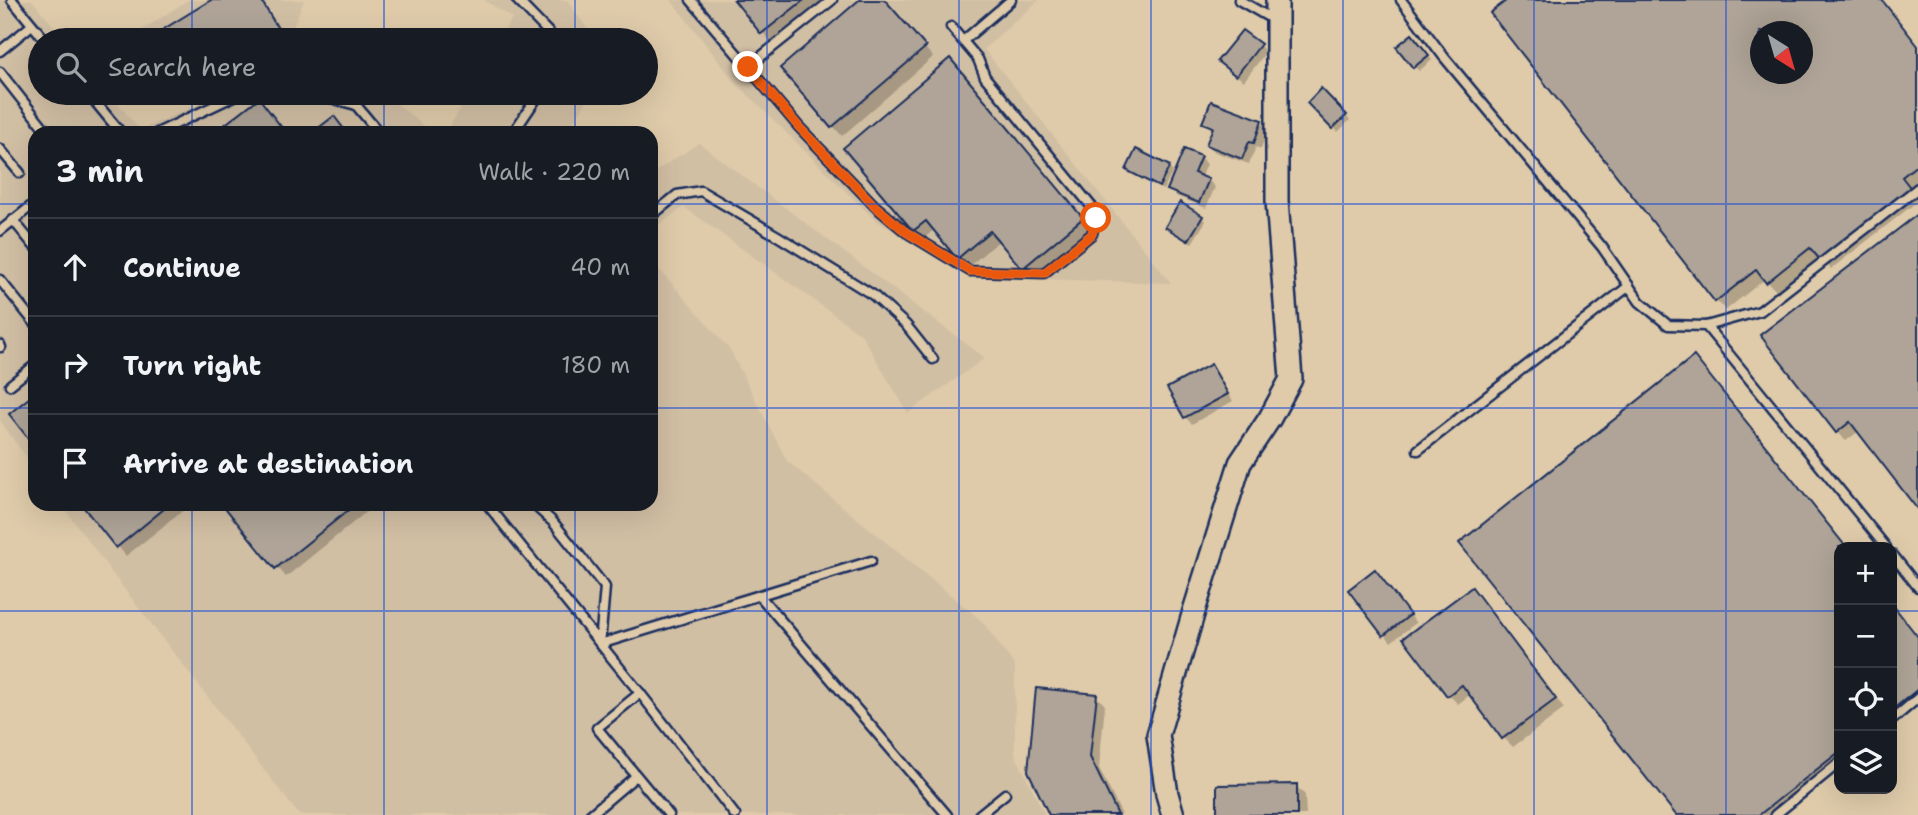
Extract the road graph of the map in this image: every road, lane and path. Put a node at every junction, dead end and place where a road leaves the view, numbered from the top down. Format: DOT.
graph roads {
  1 [pos="12,0"];
  2 [pos="517,0"];
  3 [pos="691,0"];
  4 [pos="832,0"];
  5 [pos="1012,0"];
  6 [pos="1239,0"];
  7 [pos="1277,0"];
  8 [pos="1401,0"];
  9 [pos="1277,22"];
  10 [pos="32,25"];
  11 [pos="951,27"];
  12 [pos="28,28"];
  13 [pos="28,28"];
  14 [pos="35,28"];
  15 [pos="544,28"];
  16 [pos="963,41"];
  17 [pos="0,51"];
  18 [pos="748,67"];
  19 [pos="0,72"];
  20 [pos="98,105"];
  21 [pos="216,105"];
  22 [pos="353,105"];
  23 [pos="532,105"];
  24 [pos="42,126"];
  25 [pos="115,126"];
  26 [pos="172,126"];
  27 [pos="373,126"];
  28 [pos="518,126"];
  29 [pos="0,149"];
  30 [pos="20,173"];
  31 [pos="1918,188"];
  32 [pos="28,208"];
  33 [pos="658,210"];
  34 [pos="13,220"];
  35 [pos="0,230"];
  36 [pos="28,238"];
  37 [pos="0,280"];
  38 [pos="1629,286"];
  39 [pos="28,315"];
  40 [pos="1706,326"];
  41 [pos="933,359"];
  42 [pos="28,371"];
  43 [pos="10,385"];
  44 [pos="1418,450"];
  45 [pos="493,511"];
  46 [pos="541,511"];
  47 [pos="1882,542"];
  48 [pos="1897,560"];
  49 [pos="871,561"];
  50 [pos="1918,587"];
  51 [pos="759,595"];
  52 [pos="600,644"];
  53 [pos="640,693"];
  54 [pos="1918,698"];
  55 [pos="1897,716"];
  56 [pos="1834,766"];
  57 [pos="636,776"];
  58 [pos="1005,794"];
  59 [pos="590,815"];
  60 [pos="668,815"];
  61 [pos="735,815"];
  62 [pos="947,815"];
  63 [pos="979,815"];
  64 [pos="1173,815"];
  65 [pos="1775,815"];
  1 -- 10 [label="lane"];
  2 -- 15 [label="lane"];
  3 -- 18 [label="lane"];
  4 -- 18 [label="lane"];
  5 -- 16 [label="lane"];
  6 -- 9 [label="lane"];
  7 -- 9 [label="street"];
  8 -- 38 [label="lane"];
  9 -- 64 [label="street"];
  10 -- 12 [label="lane"];
  10 -- 14 [label="lane"];
  11 -- 16 [label="lane"];
  13 -- 17 [label="lane"];
  16 -- 18 [label="lane"];
  19 -- 24 [label="lane"];
  20 -- 25 [label="lane"];
  21 -- 26 [label="lane"];
  22 -- 27 [label="lane"];
  23 -- 28 [label="lane"];
  29 -- 30 [label="lane"];
  31 -- 40 [label="lane"];
  32 -- 34 [label="lane"];
  33 -- 41 [label="lane"];
  34 -- 35 [label="lane"];
  34 -- 36 [label="lane"];
  37 -- 39 [label="lane"];
  38 -- 40 [label="lane"];
  38 -- 44 [label="lane"];
  40 -- 47 [label="lane"];
  42 -- 43 [label="lane"];
  45 -- 52 [label="lane"];
  46 -- 52 [label="lane"];
  48 -- 50 [label="lane"];
  49 -- 51 [label="lane"];
  51 -- 52 [label="lane"];
  51 -- 62 [label="lane"];
  52 -- 53 [label="lane"];
  53 -- 57 [label="lane"];
  53 -- 61 [label="lane"];
  54 -- 55 [label="lane"];
  56 -- 65 [label="lane"];
  57 -- 59 [label="lane"];
  57 -- 60 [label="lane"];
  58 -- 63 [label="lane"];
}
